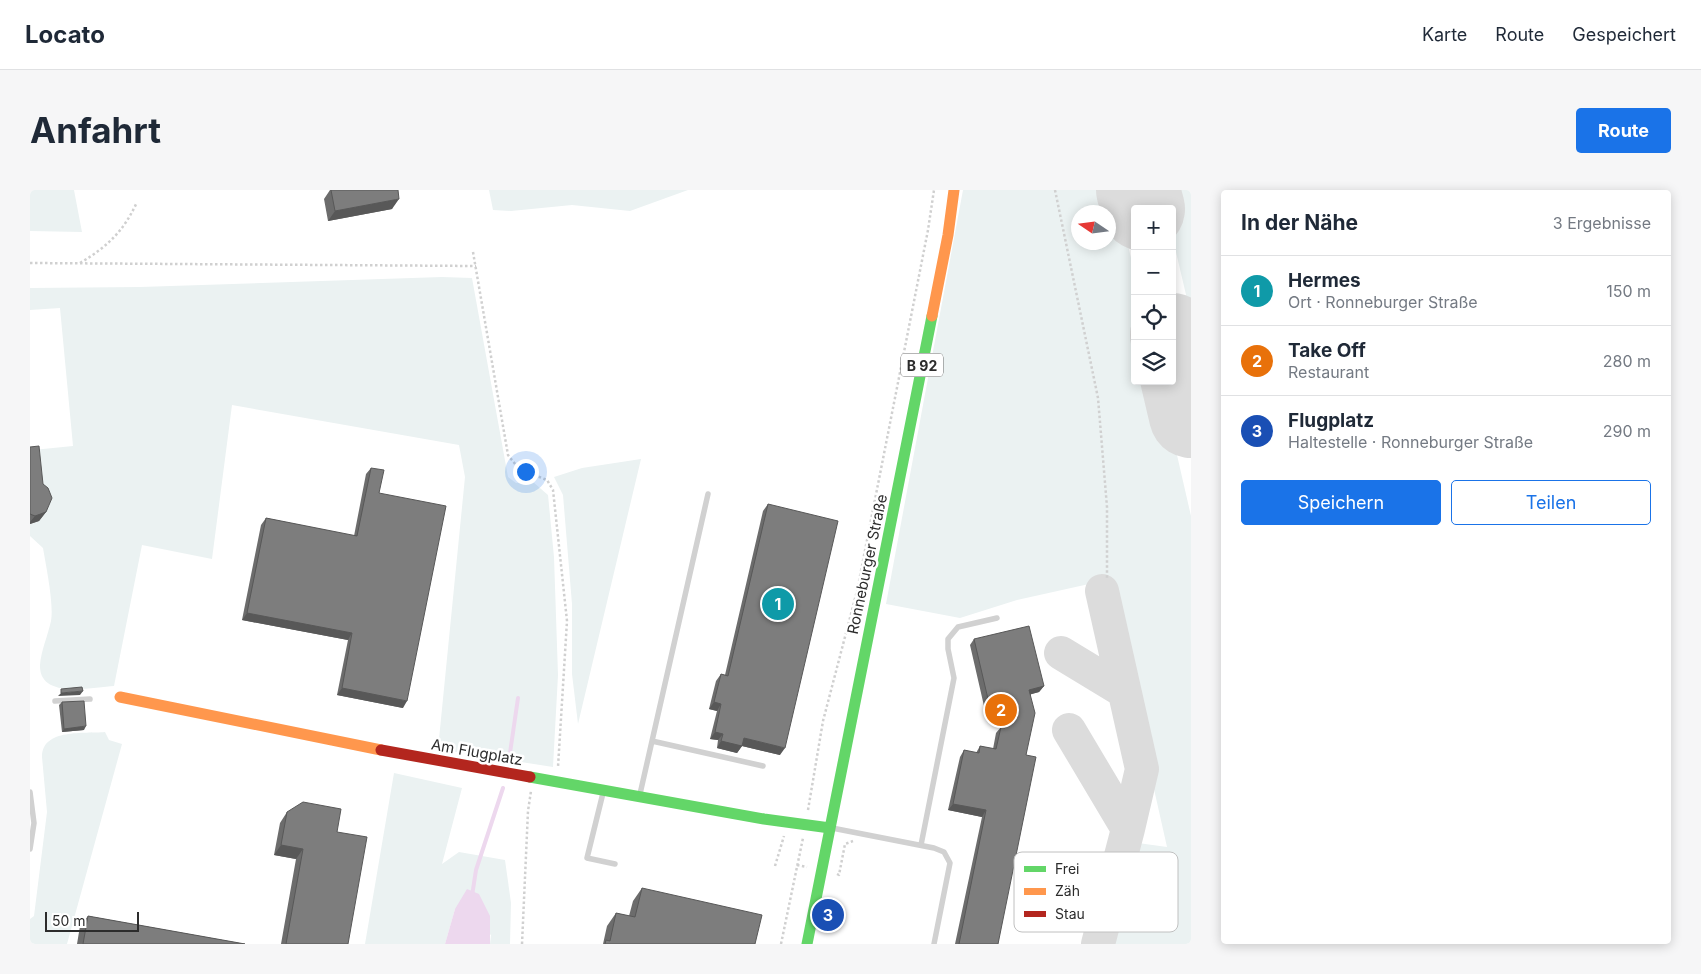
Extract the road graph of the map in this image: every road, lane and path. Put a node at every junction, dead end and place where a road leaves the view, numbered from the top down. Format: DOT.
graph roads {
  1 [pos="934,190"];
  2 [pos="954,190"];
  3 [pos="1055,190"];
  4 [pos="137,202"];
  5 [pos="473,252"];
  6 [pos="30,262"];
  7 [pos="79,263"];
  8 [pos="476,266"];
  9 [pos="708,494"];
  10 [pos="1107,580"];
  11 [pos="997,618"];
  12 [pos="120,696"];
  13 [pos="90,699"];
  14 [pos="55,701"];
  15 [pos="652,741"];
  16 [pos="763,766"];
  17 [pos="533,777"];
  18 [pos="555,781"];
  19 [pos="603,790"];
  20 [pos="30,792"];
  21 [pos="639,796"];
  22 [pos="787,822"];
  23 [pos="805,825"];
  24 [pos="830,828"];
  25 [pos="921,845"];
  26 [pos="30,849"];
  27 [pos="615,864"];
  28 [pos="775,866"];
  29 [pos="522,944"];
  30 [pos="781,944"];
  31 [pos="807,944"];
  32 [pos="934,944"];
  1 -- 23 [label="path"];
  2 -- 24 [label="main road, Ronneburger Straße / B 92"];
  3 -- 10 [label="path"];
  4 -- 7 [label="path"];
  5 -- 8 [label="path"];
  6 -- 7 [label="path"];
  7 -- 8 [label="path"];
  8 -- 18 [label="path"];
  9 -- 15 [label="lane"];
  11 -- 25 [label="lane"];
  12 -- 17 [label="main road, Am Flugplatz"];
  13 -- 14 [label="lane"];
  15 -- 16 [label="lane"];
  15 -- 21 [label="lane"];
  17 -- 18 [label="main road, Am Flugplatz"];
  17 -- 29 [label="path"];
  18 -- 19 [label="main road, Am Flugplatz"];
  19 -- 21 [label="main road, Am Flugplatz"];
  19 -- 27 [label="lane"];
  20 -- 26 [label="lane"];
  21 -- 22 [label="main road, Am Flugplatz"];
  22 -- 23 [label="main road, Am Flugplatz"];
  22 -- 28 [label="path"];
  23 -- 24 [label="main road, Am Flugplatz"];
  23 -- 30 [label="path"];
  24 -- 25 [label="lane"];
  24 -- 31 [label="main road, Ronneburger Straße / B 92"];
  25 -- 32 [label="lane"];
}
